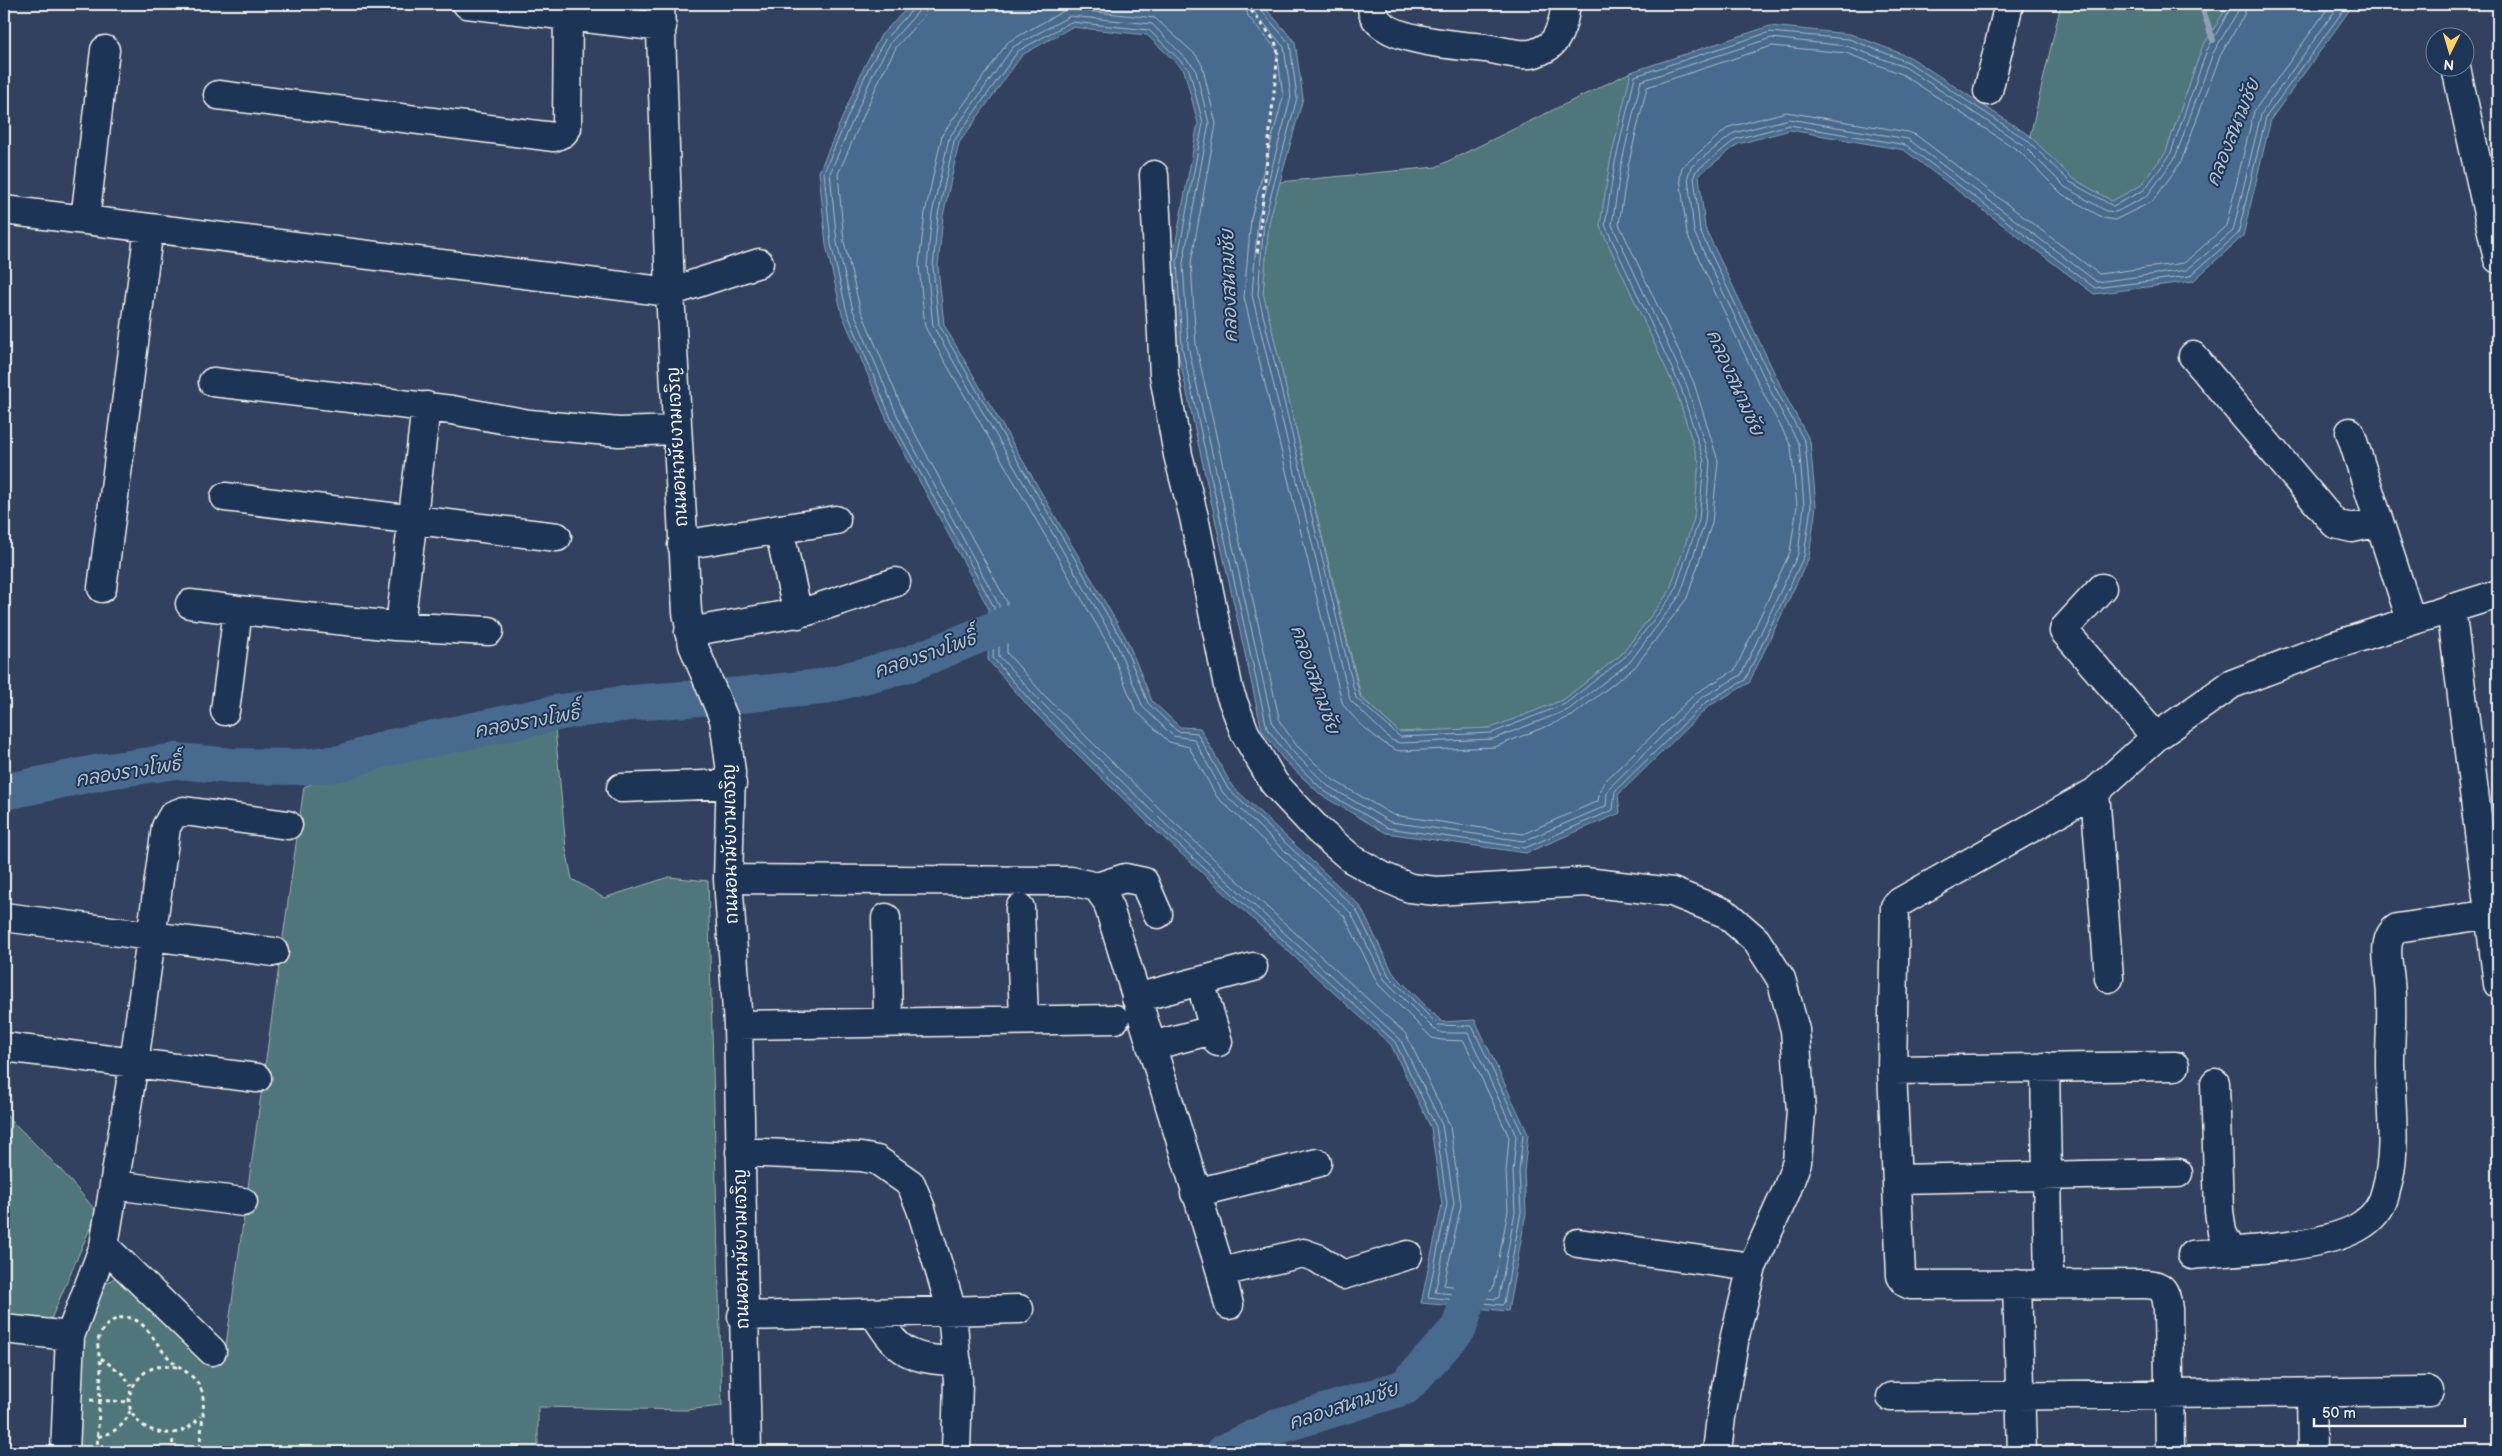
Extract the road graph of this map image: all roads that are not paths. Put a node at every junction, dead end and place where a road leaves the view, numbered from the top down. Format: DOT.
graph roads {
  1 [pos="467,4"];
  2 [pos="1372,4"];
  3 [pos="1566,4"];
  4 [pos="2009,4"];
  5 [pos="567,10"];
  6 [pos="661,15"];
  7 [pos="105,50"];
  8 [pos="2458,78"];
  9 [pos="1988,91"];
  10 [pos="218,95"];
  11 [pos="1154,175"];
  12 [pos="4,210"];
  13 [pos="85,220"];
  14 [pos="149,228"];
  15 [pos="2498,259"];
  16 [pos="760,263"];
  17 [pos="670,292"];
  18 [pos="2193,356"];
  19 [pos="213,382"];
  20 [pos="426,406"];
  21 [pos="676,430"];
  22 [pos="2350,432"];
  23 [pos="226,497"];
  24 [pos="411,519"];
  25 [pos="836,520"];
  26 [pos="2379,522"];
  27 [pos="779,529"];
  28 [pos="557,537"];
  29 [pos="682,545"];
  30 [pos="896,582"];
  31 [pos="102,588"];
  32 [pos="2102,588"];
  33 [pos="2498,594"];
  34 [pos="190,604"];
  35 [pos="2451,608"];
  36 [pos="238,610"];
  37 [pos="798,614"];
  38 [pos="2411,620"];
  39 [pos="400,626"];
  40 [pos="489,631"];
  41 [pos="689,632"];
  42 [pos="226,711"];
  43 [pos="2156,737"];
  44 [pos="732,784"];
  45 [pos="621,788"];
  46 [pos="2095,792"];
  47 [pos="288,825"];
  48 [pos="728,880"];
  49 [pos="1097,886"];
  50 [pos="1020,908"];
  51 [pos="2494,913"];
  52 [pos="1158,914"];
  53 [pos="4,918"];
  54 [pos="886,918"];
  55 [pos="152,936"];
  56 [pos="274,952"];
  57 [pos="1253,967"];
  58 [pos="2109,978"];
  59 [pos="2498,984"];
  60 [pos="1136,998"];
  61 [pos="1206,998"];
  62 [pos="1115,1019"];
  63 [pos="1024,1020"];
  64 [pos="888,1022"];
  65 [pos="738,1025"];
  66 [pos="1151,1046"];
  67 [pos="4,1047"];
  68 [pos="134,1063"];
  69 [pos="2175,1066"];
  70 [pos="2045,1068"];
  71 [pos="1892,1070"];
  72 [pos="257,1078"];
  73 [pos="2215,1083"];
  74 [pos="740,1152"];
  75 [pos="1317,1163"];
  76 [pos="2178,1173"];
  77 [pos="2047,1176"];
  78 [pos="1897,1179"];
  79 [pos="114,1185"];
  80 [pos="1195,1193"];
  81 [pos="243,1202"];
  82 [pos="1578,1243"];
  83 [pos="104,1246"];
  84 [pos="2231,1251"];
  85 [pos="1408,1255"];
  86 [pos="2192,1255"];
  87 [pos="1752,1267"];
  88 [pos="1221,1272"];
  89 [pos="2017,1284"];
  90 [pos="2049,1284"];
  91 [pos="1229,1305"];
  92 [pos="1019,1308"];
  93 [pos="952,1311"];
  94 [pos="874,1313"];
  95 [pos="742,1316"];
  96 [pos="4,1329"];
  97 [pos="70,1336"];
  98 [pos="212,1351"];
  99 [pos="957,1362"];
  100 [pos="2429,1391"];
  101 [pos="2311,1393"];
  102 [pos="2169,1396"];
  103 [pos="1891,1397"];
  104 [pos="2020,1397"];
  105 [pos="64,1452"];
  106 [pos="747,1452"];
  107 [pos="956,1452"];
  108 [pos="1717,1452"];
  109 [pos="2022,1452"];
  110 [pos="2170,1452"];
  111 [pos="2312,1452"];
  1 -- 5 [label="street"];
  2 -- 3 [label="street"];
  4 -- 9 [label="street"];
  5 -- 6 [label="street"];
  5 -- 10 [label="street"];
  6 -- 17 [label="street, ถนนอนามัยงามเจริญ"];
  7 -- 13 [label="street"];
  8 -- 15 [label="street"];
  11 -- 87 [label="street"];
  12 -- 13 [label="street"];
  13 -- 14 [label="street"];
  14 -- 17 [label="street"];
  14 -- 31 [label="street"];
  16 -- 17 [label="street"];
  17 -- 21 [label="street, ถนนอนามัยงามเจริญ"];
  18 -- 26 [label="street"];
  19 -- 20 [label="street"];
  20 -- 21 [label="street"];
  20 -- 24 [label="street"];
  21 -- 29 [label="street, ถนนอนามัยงามเจริญ"];
  22 -- 26 [label="street"];
  23 -- 24 [label="street"];
  24 -- 28 [label="street"];
  24 -- 39 [label="street"];
  25 -- 27 [label="street"];
  26 -- 38 [label="street"];
  27 -- 29 [label="street"];
  27 -- 37 [label="street"];
  29 -- 41 [label="street, ถนนอนามัยงามเจริญ"];
  30 -- 37 [label="street"];
  32 -- 43 [label="street"];
  33 -- 35 [label="street"];
  34 -- 36 [label="street"];
  35 -- 38 [label="street"];
  35 -- 51 [label="street"];
  36 -- 39 [label="street"];
  36 -- 42 [label="street"];
  37 -- 41 [label="street"];
  38 -- 43 [label="street"];
  39 -- 40 [label="street"];
  41 -- 44 [label="street, ถนนอนามัยงามเจริญ"];
  43 -- 46 [label="street"];
  44 -- 45 [label="street"];
  44 -- 48 [label="street, ถนนอนามัยงามเจริญ"];
  46 -- 58 [label="street"];
  46 -- 71 [label="street"];
  47 -- 55 [label="street"];
  48 -- 49 [label="street"];
  48 -- 65 [label="street, ถนนอนามัยงามเจริญ"];
  49 -- 52 [label="street"];
  49 -- 60 [label="street"];
  50 -- 63 [label="street"];
  51 -- 59 [label="street"];
  51 -- 84 [label="street"];
  53 -- 55 [label="street"];
  54 -- 64 [label="street"];
  55 -- 56 [label="street"];
  55 -- 68 [label="street"];
  57 -- 60 [label="street"];
  60 -- 66 [label="street"];
  61 -- 66 [label="street"];
  62 -- 63 [label="street"];
  63 -- 64 [label="street"];
  64 -- 65 [label="street"];
  65 -- 74 [label="street, ถนนอนามัยงามเจริญ"];
  66 -- 80 [label="street"];
  67 -- 68 [label="street"];
  68 -- 72 [label="street"];
  68 -- 79 [label="street"];
  69 -- 70 [label="street"];
  70 -- 71 [label="street"];
  70 -- 77 [label="street"];
  71 -- 78 [label="street"];
  73 -- 84 [label="street"];
  74 -- 93 [label="street"];
  74 -- 95 [label="street, ถนนอนามัยงามเจริญ"];
  75 -- 80 [label="street"];
  76 -- 77 [label="street"];
  77 -- 78 [label="street"];
  77 -- 90 [label="street"];
  78 -- 89 [label="street"];
  79 -- 81 [label="street"];
  79 -- 83 [label="street"];
  80 -- 88 [label="street"];
  82 -- 87 [label="street"];
  83 -- 97 [label="street"];
  83 -- 98 [label="street"];
  84 -- 86 [label="street"];
  85 -- 88 [label="street"];
  87 -- 108 [label="street"];
  88 -- 91 [label="street"];
  89 -- 90 [label="street"];
  89 -- 104 [label="street"];
  90 -- 102 [label="street"];
  92 -- 93 [label="street"];
  93 -- 94 [label="street"];
  93 -- 99 [label="street"];
  94 -- 95 [label="street"];
  94 -- 99 [label="street"];
  95 -- 106 [label="street, ถนนอนามัยงามเจริญ"];
  96 -- 97 [label="street"];
  97 -- 105 [label="street"];
  99 -- 107 [label="street"];
  100 -- 101 [label="street"];
  101 -- 102 [label="street"];
  101 -- 111 [label="street"];
  102 -- 104 [label="street"];
  102 -- 110 [label="street"];
  103 -- 104 [label="street"];
  104 -- 109 [label="street"];
}
